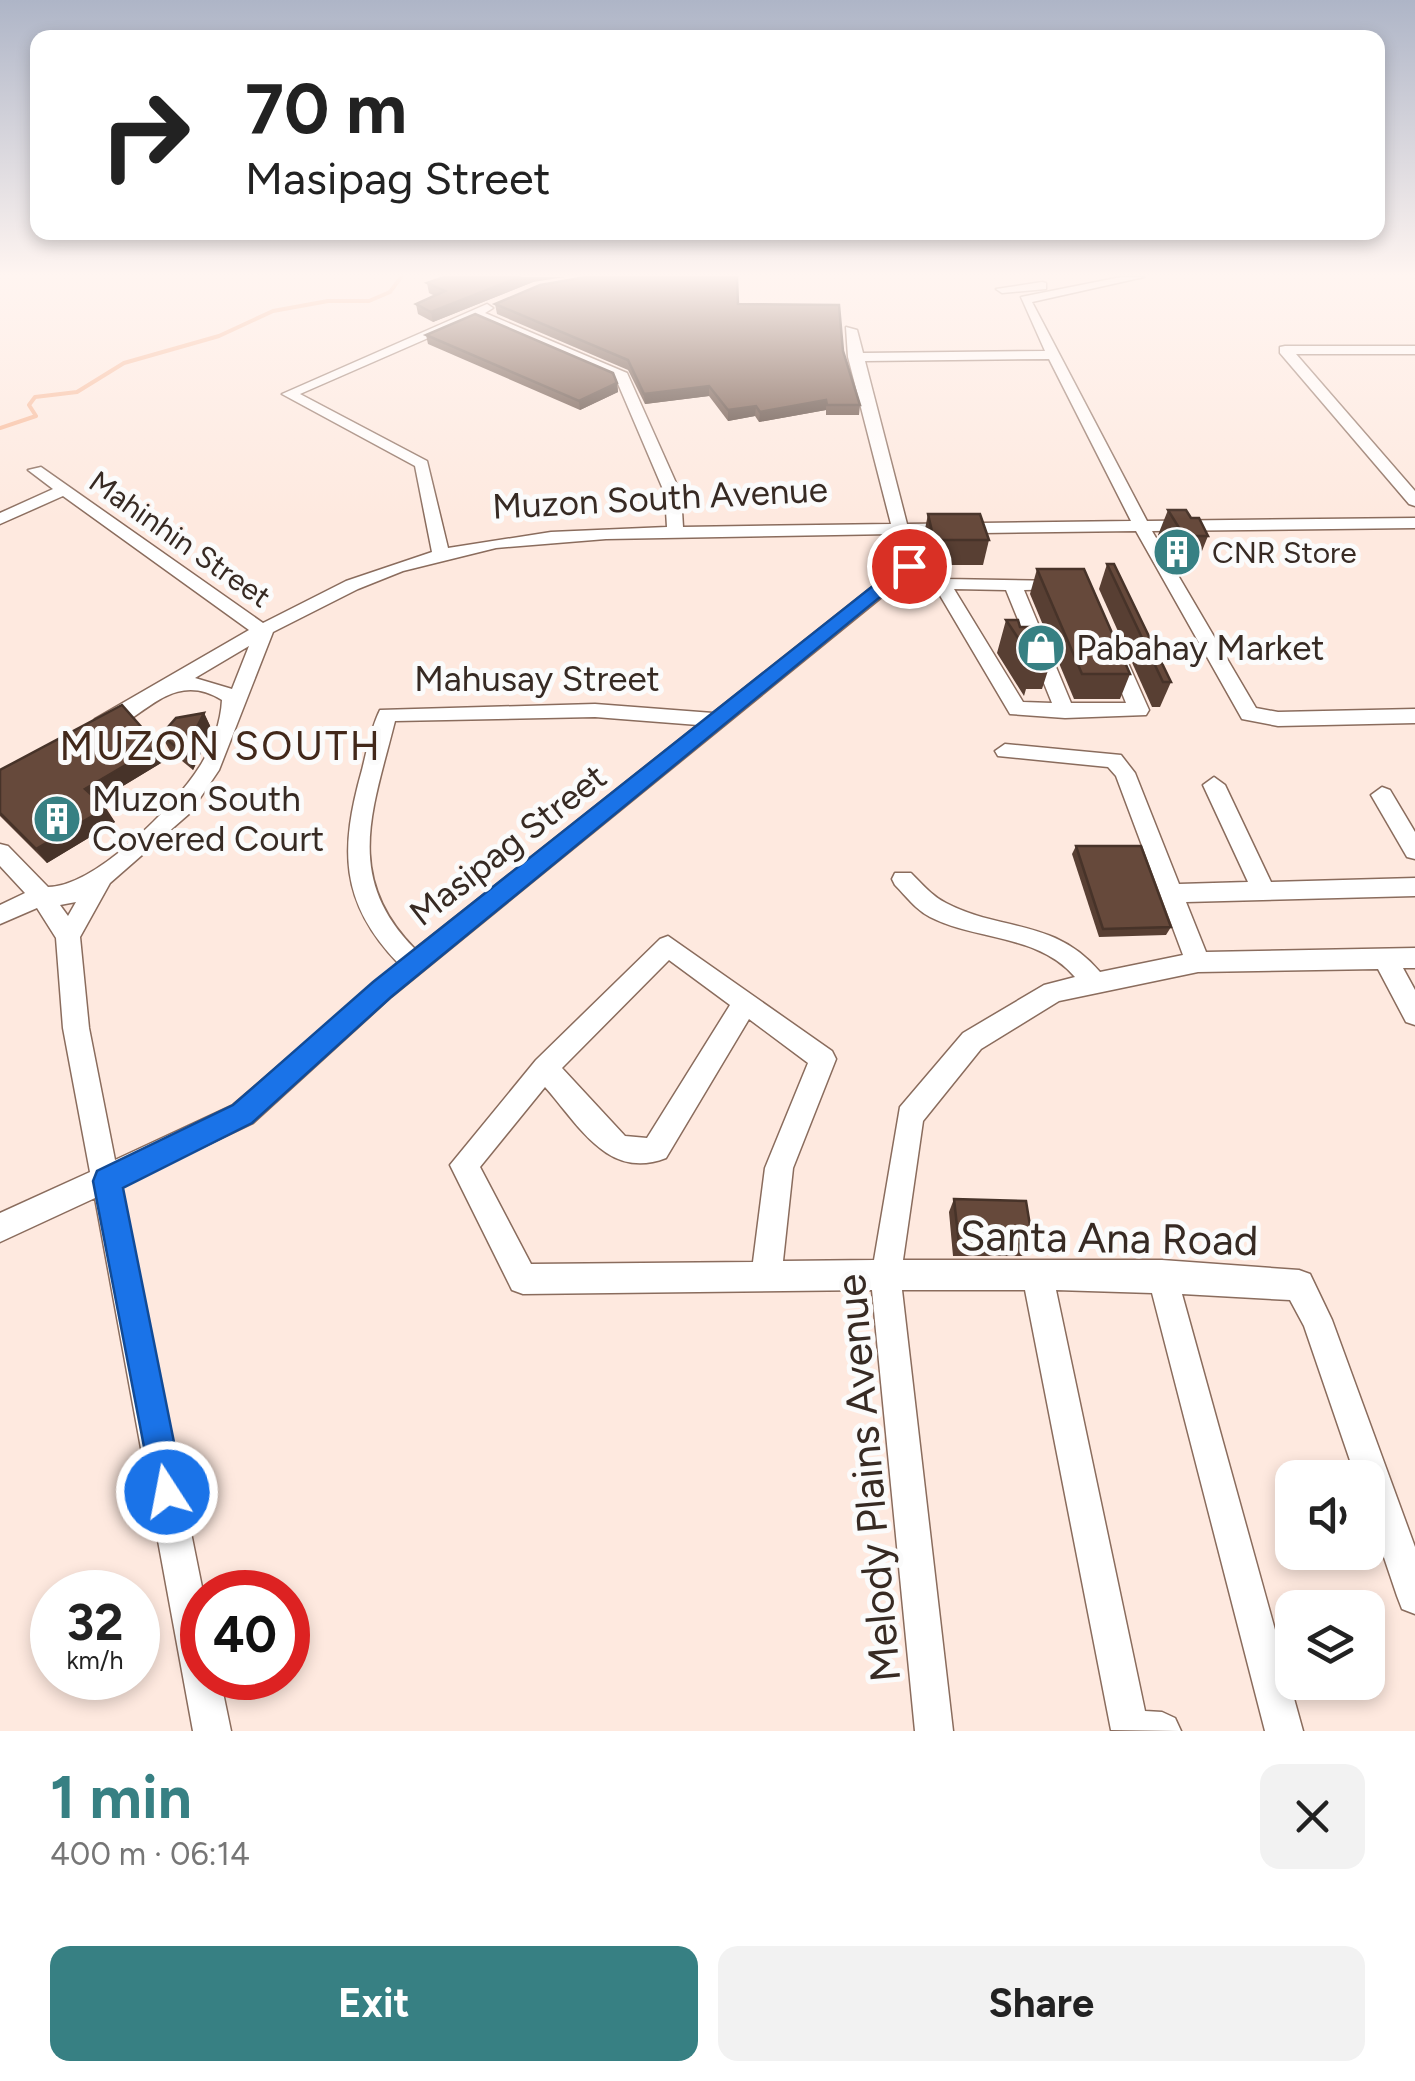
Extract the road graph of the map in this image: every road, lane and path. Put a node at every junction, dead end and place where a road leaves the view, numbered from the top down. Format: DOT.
graph roads {
  1 [pos="856,357"];
  2 [pos="371,358"];
  3 [pos="579,358"];
  4 [pos="1057,358"];
  5 [pos="1292,358"];
  6 [pos="36,470"];
  7 [pos="64,490"];
  8 [pos="1415,501"];
  9 [pos="0,519"];
  10 [pos="1415,522"];
  11 [pos="1140,524"];
  12 [pos="900,527"];
  13 [pos="674,532"];
  14 [pos="441,554"];
  15 [pos="909,566"];
  16 [pos="942,584"];
  17 [pos="1013,585"];
  18 [pos="1085,585"];
  19 [pos="264,632"];
  20 [pos="1108,638"];
  21 [pos="171,686"];
  22 [pos="1065,711"];
  23 [pos="1415,716"];
  24 [pos="232,718"];
  25 [pos="720,721"];
  26 [pos="76,739"];
  27 [pos="1006,751"];
  28 [pos="1214,785"];
  29 [pos="1382,795"];
  30 [pos="0,852"];
  31 [pos="1415,852"];
  32 [pos="101,878"];
  33 [pos="904,880"];
  34 [pos="1415,887"];
  35 [pos="1264,891"];
  36 [pos="1171,893"];
  37 [pos="42,896"];
  38 [pos="0,915"];
  39 [pos="68,937"];
  40 [pos="1415,958"];
  41 [pos="1385,959"];
  42 [pos="1198,962"];
  43 [pos="414,964"];
  44 [pos="1095,984"];
  45 [pos="744,1005"];
  46 [pos="1415,1014"];
  47 [pos="545,1068"];
  48 [pos="107,1181"];
  49 [pos="0,1228"];
  50 [pos="1162,1275"];
  51 [pos="886,1277"];
  52 [pos="1038,1278"];
  53 [pos="766,1279"];
  54 [pos="1415,1596"];
  55 [pos="207,1728"];
  56 [pos="934,1731"];
  57 [pos="1162,1731"];
  58 [pos="1284,1731"];
  1 -- 12 [label="street"];
  2 -- 14 [label="street"];
  3 -- 13 [label="street"];
  4 -- 11 [label="street"];
  5 -- 8 [label="street"];
  6 -- 7 [label="street, Mahinhin Street"];
  7 -- 9 [label="street"];
  7 -- 19 [label="street, Mahinhin Street"];
  10 -- 11 [label="street, Muzon South Avenue"];
  11 -- 12 [label="street, Muzon South Avenue"];
  11 -- 23 [label="street"];
  12 -- 13 [label="street, Muzon South Avenue"];
  12 -- 15 [label="street"];
  13 -- 14 [label="street, Muzon South Avenue"];
  14 -- 19 [label="street, Muzon South Avenue"];
  15 -- 16 [label="street"];
  15 -- 25 [label="street, Masipag Street"];
  16 -- 17 [label="street"];
  16 -- 22 [label="street"];
  17 -- 18 [label="street"];
  17 -- 22 [label="street"];
  19 -- 21 [label="street, Muzon South Avenue"];
  19 -- 24 [label="street"];
  20 -- 22 [label="street"];
  21 -- 24 [label="street"];
  21 -- 26 [label="street, Muzon South Avenue"];
  24 -- 32 [label="street"];
  25 -- 43 [label="street, Masipag Street"];
  25 -- 43 [label="street, Mahusay Street"];
  27 -- 36 [label="street"];
  28 -- 35 [label="street"];
  29 -- 31 [label="street"];
  30 -- 37 [label="street"];
  32 -- 37 [label="street"];
  32 -- 39 [label="street"];
  33 -- 44 [label="street"];
  34 -- 35 [label="street"];
  35 -- 36 [label="street"];
  36 -- 42 [label="street"];
  37 -- 38 [label="street"];
  37 -- 39 [label="street"];
  39 -- 48 [label="street"];
  40 -- 41 [label="street, Melody Plains Avenue"];
  41 -- 42 [label="street, Melody Plains Avenue"];
  41 -- 46 [label="street"];
  42 -- 44 [label="street, Melody Plains Avenue"];
  43 -- 48 [label="street, Masipag Street"];
  44 -- 51 [label="street, Melody Plains Avenue"];
  45 -- 47 [label="street, Santa Ana Road"];
  45 -- 47 [label="street"];
  45 -- 53 [label="street, Santa Ana Road"];
  47 -- 53 [label="street, Santa Ana Road"];
  48 -- 49 [label="street, Masipag Street"];
  48 -- 55 [label="street"];
  50 -- 52 [label="street, Santa Ana Road"];
  50 -- 54 [label="street, Santa Ana Road"];
  50 -- 58 [label="street"];
  51 -- 52 [label="street, Santa Ana Road"];
  51 -- 53 [label="street, Santa Ana Road"];
  51 -- 56 [label="street, Melody Plains Avenue"];
  52 -- 57 [label="street"];
}
